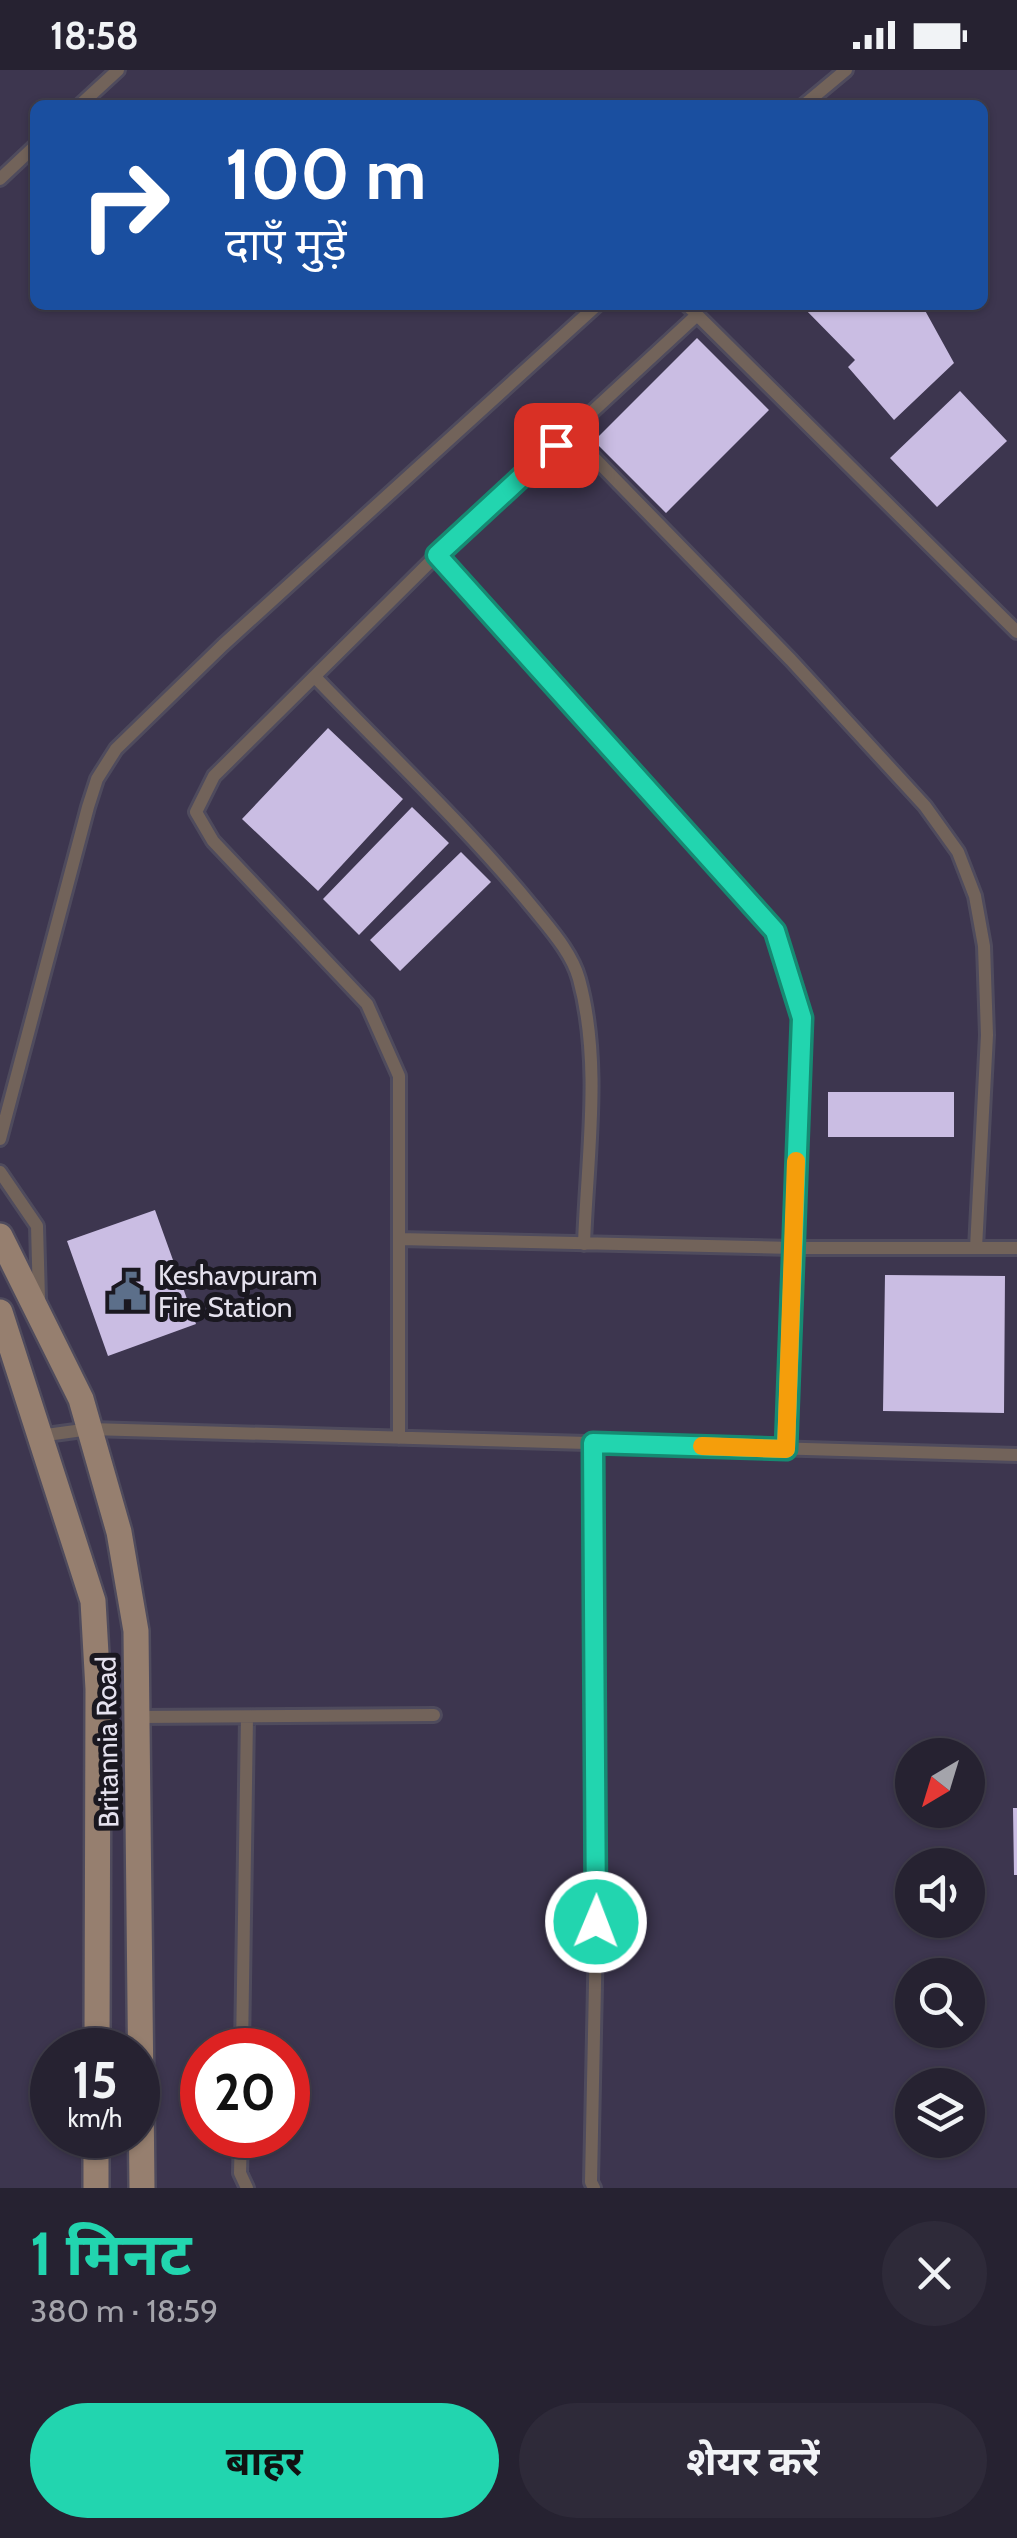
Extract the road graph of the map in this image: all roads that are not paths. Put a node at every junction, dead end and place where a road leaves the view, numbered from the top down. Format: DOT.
graph roads {
  1 [pos="118,70"];
  2 [pos="846,70"];
  3 [pos="85,100"];
  4 [pos="810,100"];
  5 [pos="30,151"];
  6 [pos="0,178"];
  7 [pos="592,310"];
  8 [pos="692,310"];
  9 [pos="570,433"];
  10 [pos="437,555"];
  11 [pos="1017,632"];
  12 [pos="315,677"];
  13 [pos="0,1138"];
  14 [pos="0,1172"];
  15 [pos="0,1236"];
  16 [pos="399,1239"];
  17 [pos="584,1244"];
  18 [pos="793,1248"];
  19 [pos="976,1248"];
  20 [pos="1017,1248"];
  21 [pos="39,1311"];
  22 [pos="0,1312"];
  23 [pos="90,1430"];
  24 [pos="39,1436"];
  25 [pos="399,1438"];
  26 [pos="593,1443"];
  27 [pos="786,1449"];
  28 [pos="1017,1455"];
  29 [pos="434,1715"];
  30 [pos="137,1717"];
  31 [pos="248,1717"];
  32 [pos="97,2028"];
  33 [pos="242,2028"];
  34 [pos="96,2158"];
  35 [pos="240,2158"];
  36 [pos="96,2188"];
  37 [pos="142,2188"];
  38 [pos="246,2188"];
  39 [pos="594,2188"];
  1 -- 3 [label="lane"];
  2 -- 4 [label="lane"];
  5 -- 6 [label="lane"];
  7 -- 13 [label="lane"];
  8 -- 9 [label="lane"];
  8 -- 11 [label="lane"];
  9 -- 10 [label="lane"];
  9 -- 19 [label="lane"];
  10 -- 12 [label="lane"];
  10 -- 18 [label="lane"];
  12 -- 16 [label="lane"];
  12 -- 17 [label="lane"];
  14 -- 21 [label="lane"];
  15 -- 21 [label="main road, Britannia Road"];
  16 -- 17 [label="lane"];
  16 -- 25 [label="lane"];
  17 -- 18 [label="lane"];
  18 -- 19 [label="lane"];
  18 -- 27 [label="lane"];
  19 -- 20 [label="lane"];
  21 -- 23 [label="main road, Britannia Road"];
  22 -- 24 [label="main road, Britannia Road"];
  23 -- 24 [label="lane"];
  23 -- 25 [label="lane"];
  23 -- 30 [label="main road, Britannia Road"];
  24 -- 32 [label="main road, Britannia Road"];
  25 -- 26 [label="lane"];
  26 -- 27 [label="lane"];
  26 -- 39 [label="lane"];
  27 -- 28 [label="lane"];
  29 -- 31 [label="lane"];
  30 -- 31 [label="lane"];
  30 -- 37 [label="main road, Britannia Road"];
  31 -- 33 [label="lane"];
  34 -- 36 [label="main road"];
  35 -- 38 [label="lane"];
}
